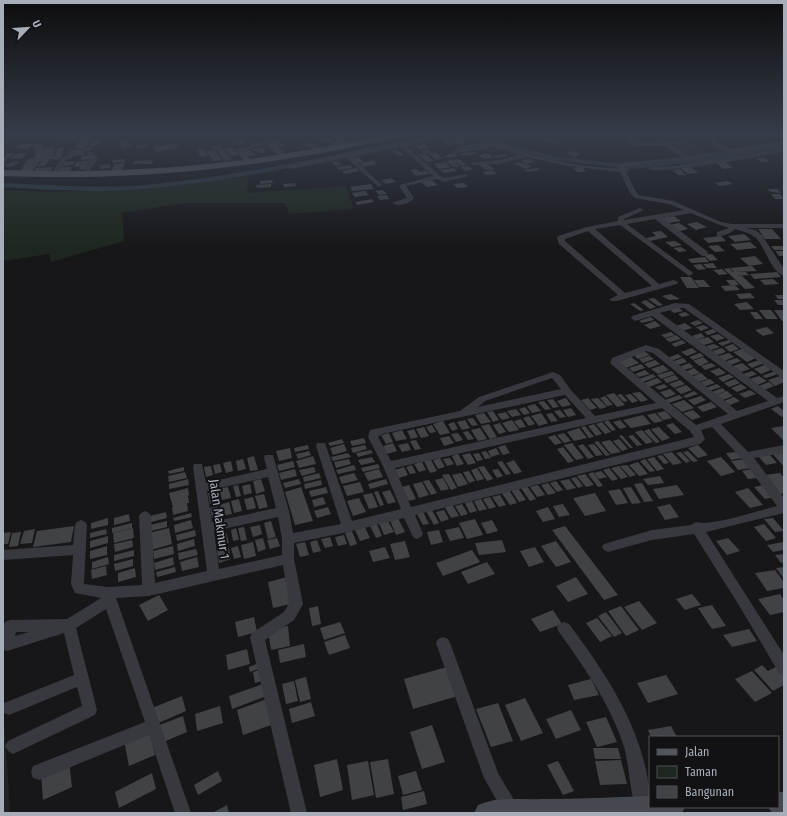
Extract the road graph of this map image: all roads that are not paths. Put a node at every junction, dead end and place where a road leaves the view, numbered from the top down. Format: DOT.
graph roads {
  1 [pos="4,172"];
  2 [pos="56,172"];
  3 [pos="86,172"];
  4 [pos="145,172"];
  5 [pos="365,172"];
  6 [pos="432,172"];
  7 [pos="623,172"];
  8 [pos="54,175"];
  9 [pos="84,175"];
  10 [pos="466,176"];
  11 [pos="438,177"];
  12 [pos="379,185"];
  13 [pos="395,203"];
  14 [pos="640,210"];
  15 [pos="692,212"];
  16 [pos="657,217"];
  17 [pos="622,223"];
  18 [pos="733,226"];
  19 [pos="784,226"];
  20 [pos="589,228"];
  21 [pos="720,234"];
  22 [pos="705,254"];
  23 [pos="690,274"];
  24 [pos="784,274"];
  25 [pos="674,282"];
  26 [pos="658,286"];
  27 [pos="623,296"];
  28 [pos="614,299"];
  29 [pos="654,313"];
  30 [pos="635,318"];
  31 [pos="784,375"];
  32 [pos="567,391"];
  33 [pos="780,400"];
  34 [pos="665,404"];
  35 [pos="459,415"];
  36 [pos="736,415"];
  37 [pos="593,420"];
  38 [pos="714,422"];
  39 [pos="694,429"];
  40 [pos="321,446"];
  41 [pos="784,449"];
  42 [pos="746,456"];
  43 [pos="269,458"];
  44 [pos="388,466"];
  45 [pos="198,467"];
  46 [pos="273,472"];
  47 [pos="201,488"];
  48 [pos="784,508"];
  49 [pos="283,511"];
  50 [pos="407,512"];
  51 [pos="145,516"];
  52 [pos="81,526"];
  53 [pos="348,527"];
  54 [pos="207,528"];
  55 [pos="696,528"];
  56 [pos="416,534"];
  57 [pos="288,539"];
  58 [pos="608,547"];
  59 [pos="80,550"];
  60 [pos="3,555"];
  61 [pos="288,559"];
  62 [pos="214,575"];
  63 [pos="149,590"];
  64 [pos="110,596"];
  65 [pos="564,628"];
  66 [pos="443,643"];
  67 [pos="784,668"];
  68 [pos="83,678"];
  69 [pos="10,708"];
  70 [pos="154,726"];
  71 [pos="13,746"];
  72 [pos="39,772"];
  73 [pos="644,808"];
  74 [pos="649,808"];
  75 [pos="512,810"];
  76 [pos="541,812"];
  77 [pos="183,813"];
  78 [pos="299,813"];
  79 [pos="486,813"];
  1 -- 8 [label="main road"];
  2 -- 8 [label="street"];
  3 -- 9 [label="street"];
  4 -- 9 [label="main road"];
  5 -- 12 [label="street"];
  6 -- 11 [label="street"];
  7 -- 15 [label="street"];
  8 -- 9 [label="main road"];
  10 -- 11 [label="street"];
  11 -- 13 [label="street"];
  14 -- 17 [label="street"];
  15 -- 16 [label="street"];
  15 -- 18 [label="street"];
  16 -- 17 [label="street"];
  16 -- 22 [label="street"];
  17 -- 20 [label="street"];
  17 -- 23 [label="street"];
  18 -- 19 [label="street"];
  18 -- 21 [label="street"];
  18 -- 24 [label="street"];
  20 -- 26 [label="street"];
  20 -- 27 [label="street"];
  25 -- 26 [label="street"];
  26 -- 27 [label="street"];
  27 -- 28 [label="street"];
  29 -- 30 [label="street"];
  29 -- 31 [label="street"];
  29 -- 33 [label="street"];
  32 -- 35 [label="street"];
  32 -- 35 [label="street"];
  32 -- 37 [label="street"];
  33 -- 36 [label="street"];
  34 -- 36 [label="street"];
  34 -- 37 [label="street"];
  34 -- 39 [label="street"];
  35 -- 44 [label="street"];
  36 -- 38 [label="street"];
  37 -- 44 [label="street"];
  38 -- 39 [label="street"];
  38 -- 42 [label="street"];
  39 -- 50 [label="street"];
  40 -- 53 [label="street"];
  41 -- 42 [label="street"];
  42 -- 48 [label="street"];
  43 -- 46 [label="street"];
  44 -- 50 [label="street"];
  45 -- 47 [label="street, Jalan Makmur 1"];
  46 -- 47 [label="street"];
  46 -- 49 [label="street"];
  47 -- 54 [label="street, Jalan Makmur 1"];
  48 -- 55 [label="street"];
  49 -- 54 [label="street"];
  49 -- 57 [label="street"];
  50 -- 53 [label="street"];
  50 -- 56 [label="street"];
  51 -- 63 [label="street"];
  52 -- 59 [label="street"];
  53 -- 57 [label="street"];
  54 -- 62 [label="street, Jalan Makmur 1"];
  55 -- 58 [label="street"];
  55 -- 67 [label="street"];
  57 -- 61 [label="street"];
  59 -- 60 [label="street"];
  59 -- 64 [label="street"];
  61 -- 62 [label="street"];
  61 -- 78 [label="street"];
  62 -- 63 [label="street"];
  63 -- 64 [label="street"];
  64 -- 68 [label="street"];
  64 -- 70 [label="street"];
  65 -- 73 [label="street"];
  66 -- 75 [label="street"];
  68 -- 69 [label="street"];
  68 -- 71 [label="street"];
  70 -- 72 [label="street"];
  70 -- 77 [label="street"];
  73 -- 74 [label="street"];
  73 -- 76 [label="street"];
  75 -- 76 [label="street"];
  75 -- 79 [label="street"];
}
